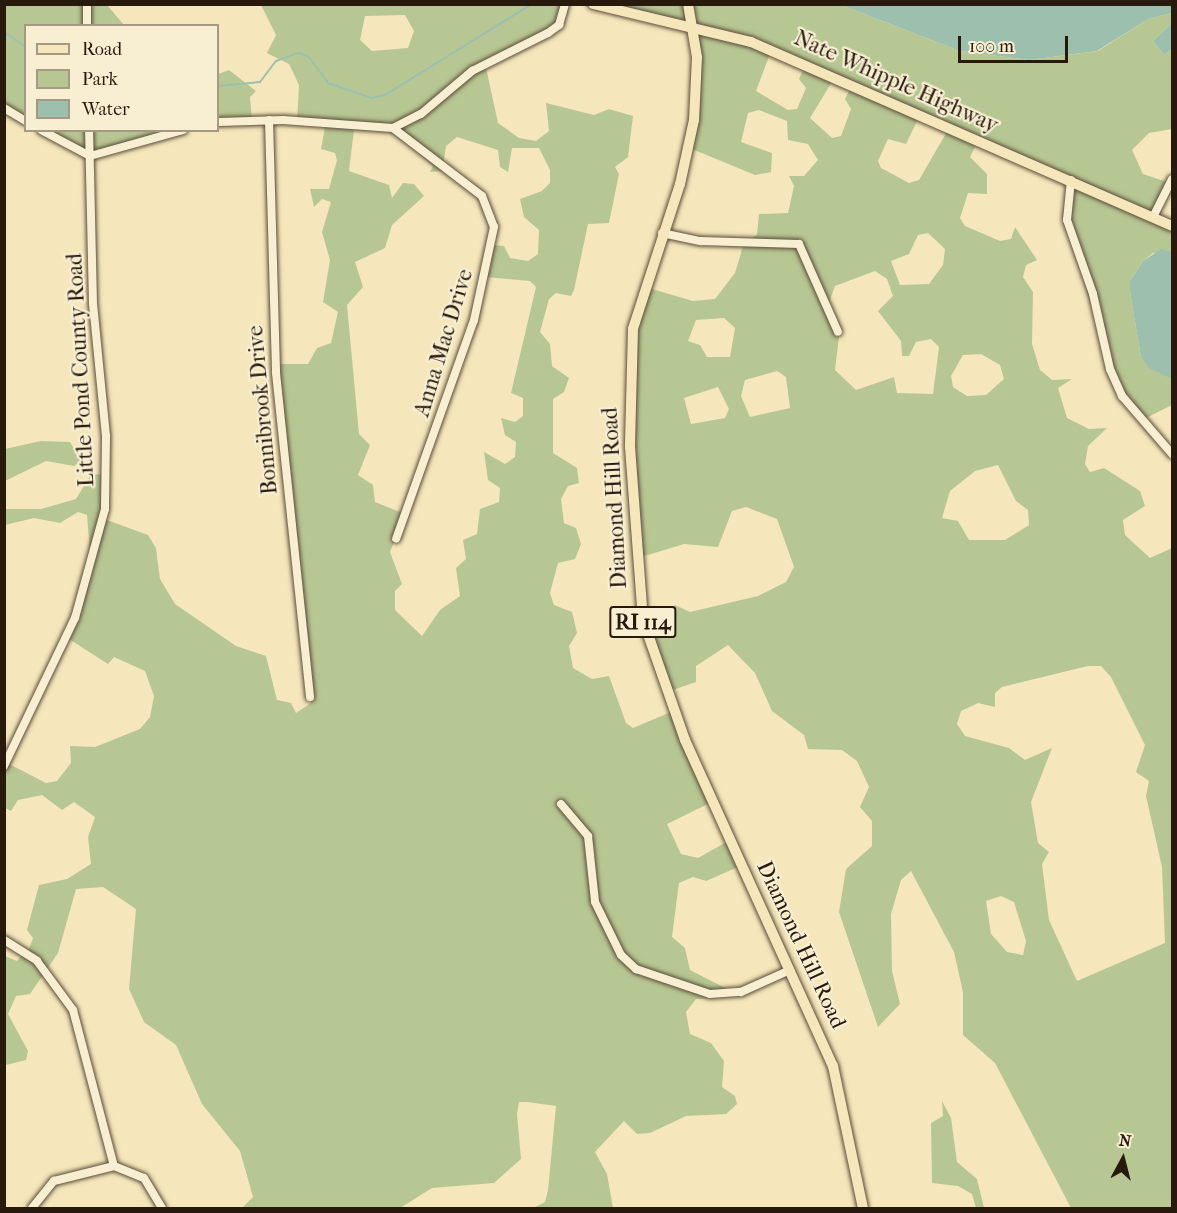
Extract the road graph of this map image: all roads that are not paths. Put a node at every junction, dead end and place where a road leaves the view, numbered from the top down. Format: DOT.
graph roads {
  1 [pos="87,4"];
  2 [pos="564,4"];
  3 [pos="593,4"];
  4 [pos="688,4"];
  5 [pos="87,24"];
  6 [pos="693,25"];
  7 [pos="4,108"];
  8 [pos="24,120"];
  9 [pos="269,120"];
  10 [pos="219,122"];
  11 [pos="393,128"];
  12 [pos="45,132"];
  13 [pos="89,132"];
  14 [pos="176,132"];
  15 [pos="90,156"];
  16 [pos="1173,179"];
  17 [pos="1071,180"];
  18 [pos="1153,217"];
  19 [pos="1173,226"];
  20 [pos="662,233"];
  21 [pos="838,332"];
  22 [pos="1173,454"];
  23 [pos="396,539"];
  24 [pos="310,697"];
  25 [pos="4,766"];
  26 [pos="561,804"];
  27 [pos="4,940"];
  28 [pos="790,970"];
  29 [pos="114,1166"];
  30 [pos="33,1209"];
  31 [pos="162,1209"];
  32 [pos="863,1209"];
  1 -- 5 [label="street"];
  2 -- 11 [label="street"];
  3 -- 6 [label="main road, Nate Whipple Highway"];
  4 -- 6 [label="main road, Diamond Hill Road / RI 114"];
  6 -- 17 [label="main road, Nate Whipple Highway"];
  6 -- 20 [label="main road, Diamond Hill Road / RI 114"];
  7 -- 8 [label="street"];
  9 -- 10 [label="street"];
  9 -- 11 [label="street"];
  9 -- 24 [label="street, Bonnibrook Drive"];
  11 -- 23 [label="street, Anna Mac Drive"];
  12 -- 15 [label="street"];
  13 -- 15 [label="street, Little Pond County Road"];
  14 -- 15 [label="street"];
  15 -- 25 [label="street, Little Pond County Road"];
  16 -- 18 [label="street"];
  17 -- 18 [label="main road, Nate Whipple Highway"];
  17 -- 22 [label="street"];
  18 -- 19 [label="main road, Nate Whipple Highway"];
  20 -- 21 [label="street"];
  20 -- 28 [label="main road, Diamond Hill Road / RI 114"];
  26 -- 28 [label="street"];
  27 -- 29 [label="street"];
  28 -- 32 [label="main road, Diamond Hill Road / RI 114"];
  29 -- 30 [label="street"];
  29 -- 31 [label="street"];
}
